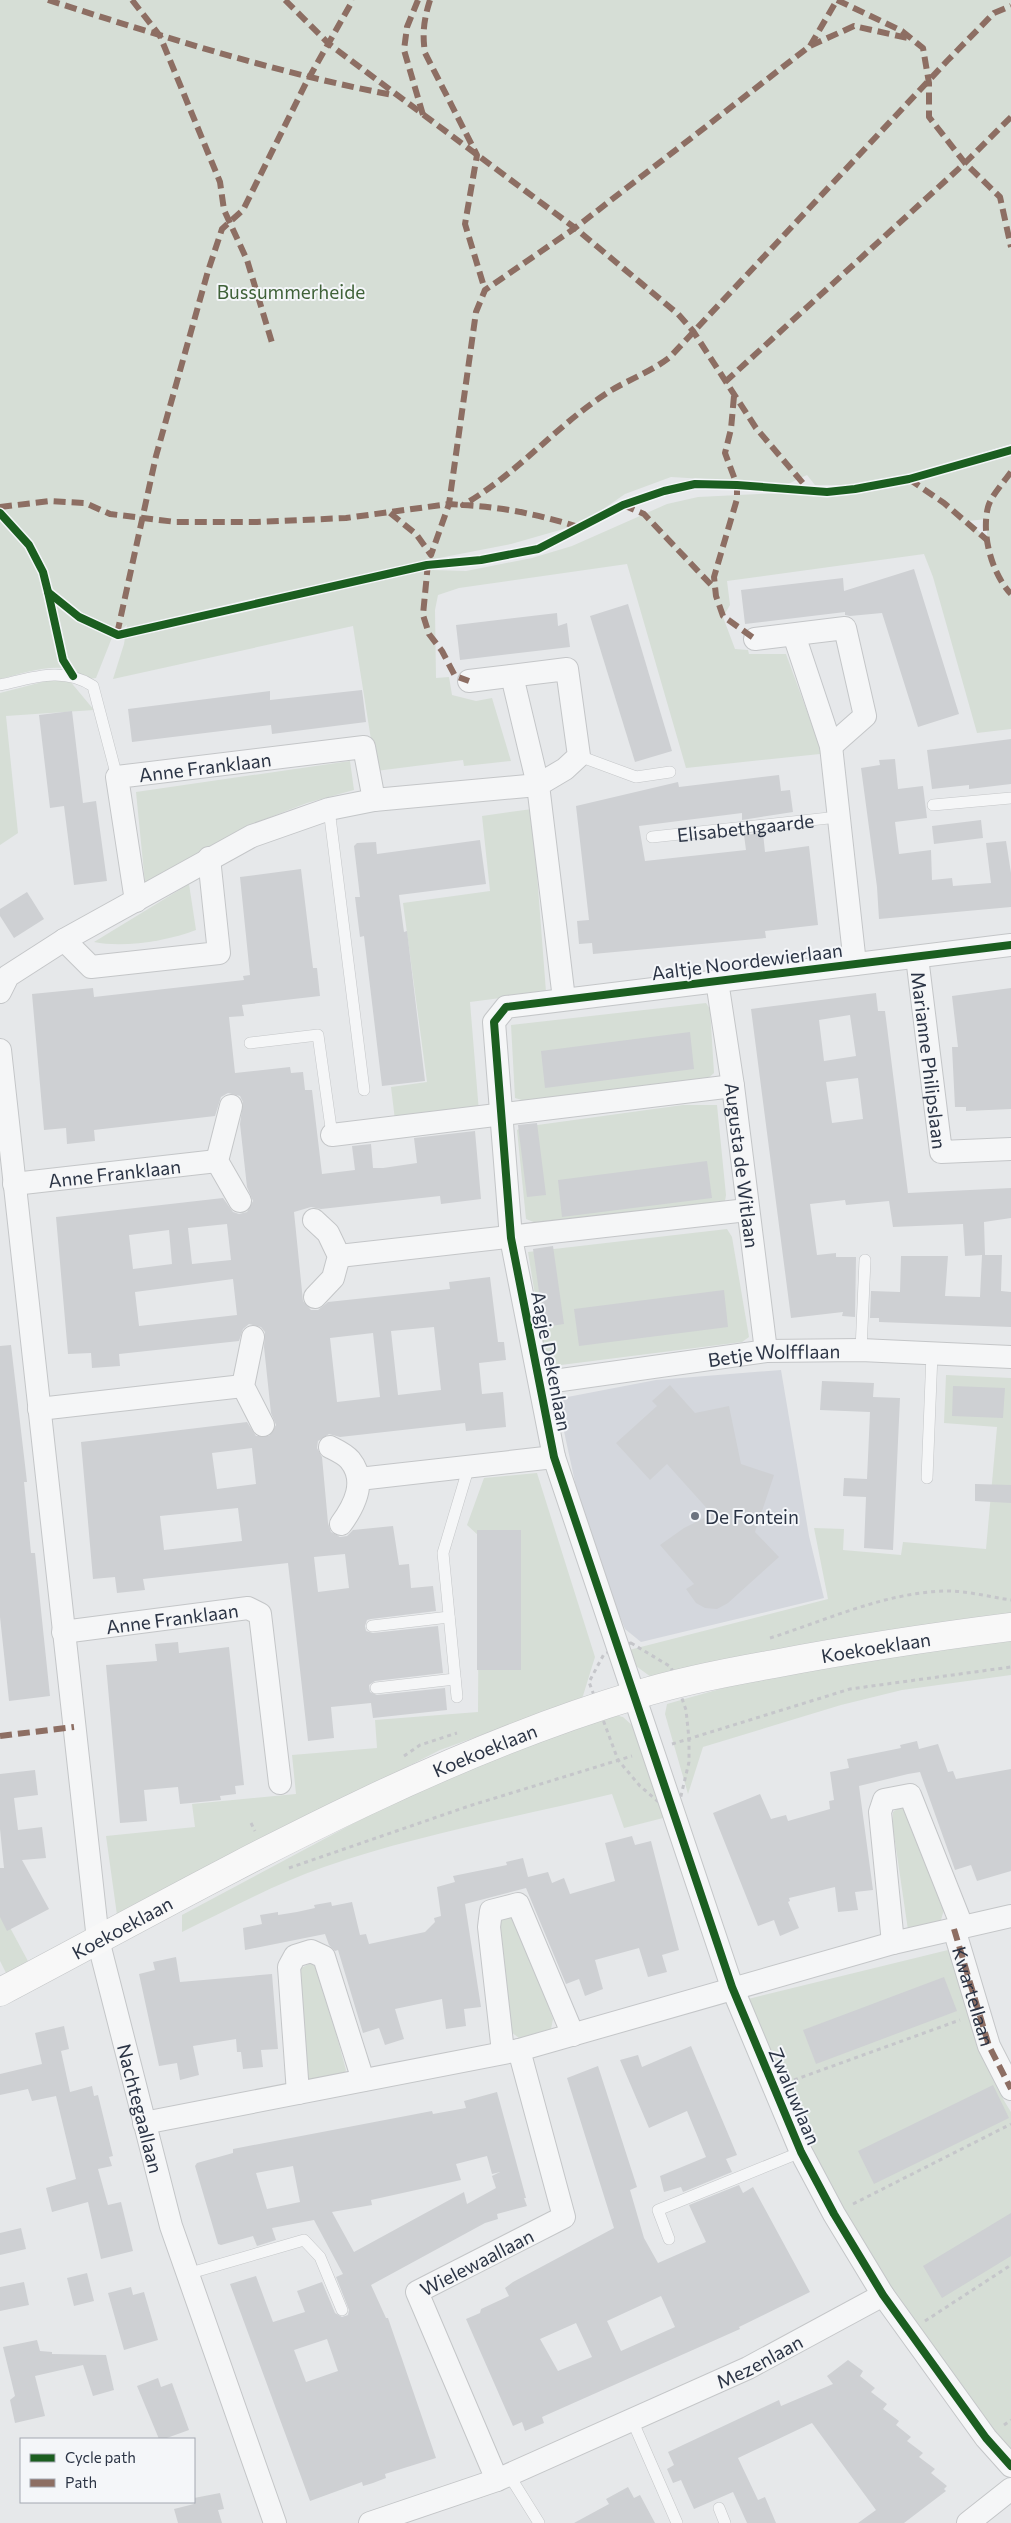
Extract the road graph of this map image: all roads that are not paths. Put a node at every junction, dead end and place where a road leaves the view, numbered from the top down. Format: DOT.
graph roads {
  1 [pos="794,635"];
  2 [pos="755,639"];
  3 [pos="512,676"];
  4 [pos="469,682"];
  5 [pos="0,685"];
  6 [pos="831,746"];
  7 [pos="580,756"];
  8 [pos="670,772"];
  9 [pos="117,777"];
  10 [pos="538,785"];
  11 [pos="1011,798"];
  12 [pos="374,800"];
  13 [pos="933,806"];
  14 [pos="329,809"];
  15 [pos="838,817"];
  16 [pos="652,837"];
  17 [pos="209,858"];
  18 [pos="136,900"];
  19 [pos="64,940"];
  20 [pos="1011,945"];
  21 [pos="917,957"];
  22 [pos="855,964"];
  23 [pos="717,981"];
  24 [pos="0,992"];
  25 [pos="564,999"];
  26 [pos="494,1022"];
  27 [pos="250,1043"];
  28 [pos="0,1050"];
  29 [pos="733,1086"];
  30 [pos="364,1090"];
  31 [pos="231,1106"];
  32 [pos="500,1116"];
  33 [pos="332,1135"];
  34 [pos="1011,1149"];
  35 [pos="217,1161"];
  36 [pos="14,1184"];
  37 [pos="240,1201"];
  38 [pos="748,1210"];
  39 [pos="314,1220"];
  40 [pos="512,1238"];
  41 [pos="340,1256"];
  42 [pos="865,1260"];
  43 [pos="315,1297"];
  44 [pos="253,1337"];
  45 [pos="861,1350"];
  46 [pos="766,1351"];
  47 [pos="932,1354"];
  48 [pos="1011,1357"];
  49 [pos="540,1383"];
  50 [pos="243,1386"];
  51 [pos="39,1409"];
  52 [pos="263,1425"];
  53 [pos="330,1446"];
  54 [pos="554,1457"];
  55 [pos="469,1466"];
  56 [pos="928,1478"];
  57 [pos="359,1479"];
  58 [pos="341,1524"];
  59 [pos="449,1617"];
  60 [pos="372,1626"];
  61 [pos="1011,1626"];
  62 [pos="63,1632"];
  63 [pos="455,1679"];
  64 [pos="376,1688"];
  65 [pos="636,1695"];
  66 [pos="457,1697"];
  67 [pos="280,1783"];
  68 [pos="1011,1916"];
  69 [pos="958,1927"];
  70 [pos="98,1940"];
  71 [pos="893,1942"];
  72 [pos="732,1987"];
  73 [pos="0,1992"];
  74 [pos="573,2035"];
  75 [pos="511,2051"];
  76 [pos="363,2080"];
  77 [pos="1011,2089"];
  78 [pos="298,2093"];
  79 [pos="144,2123"];
  80 [pos="801,2152"];
  81 [pos="669,2239"];
  82 [pos="187,2274"];
  83 [pos="883,2295"];
  84 [pos="342,2310"];
  85 [pos="632,2420"];
  86 [pos="1011,2466"];
  87 [pos="503,2477"];
  88 [pos="1011,2489"];
  89 [pos="719,2508"];
  90 [pos="275,2523"];
  91 [pos="370,2523"];
  92 [pos="539,2523"];
  93 [pos="677,2523"];
  94 [pos="725,2523"];
  95 [pos="968,2523"];
  1 -- 2 [label="street"];
  1 -- 6 [label="street, Elisabethgaarde"];
  1 -- 6 [label="street"];
  3 -- 4 [label="street"];
  3 -- 7 [label="street"];
  3 -- 10 [label="street"];
  5 -- 9 [label="lane"];
  6 -- 15 [label="street, Elisabethgaarde"];
  7 -- 8 [label="lane"];
  7 -- 10 [label="street"];
  9 -- 12 [label="street, Anne Franklaan"];
  9 -- 18 [label="street, Anne Franklaan"];
  10 -- 12 [label="street"];
  10 -- 25 [label="street"];
  11 -- 13 [label="lane"];
  12 -- 14 [label="street"];
  14 -- 17 [label="street"];
  14 -- 30 [label="lane"];
  15 -- 16 [label="lane, Elisabethgaarde"];
  15 -- 22 [label="street, Elisabethgaarde"];
  17 -- 18 [label="street"];
  17 -- 19 [label="street"];
  18 -- 19 [label="street"];
  19 -- 24 [label="street"];
  20 -- 21 [label="street, Aaltje Noordewierlaan"];
  21 -- 22 [label="street, Aaltje Noordewierlaan"];
  21 -- 34 [label="street, Marianne Philipslaan"];
  22 -- 23 [label="street, Aaltje Noordewierlaan"];
  23 -- 25 [label="street, Aaltje Noordewierlaan"];
  23 -- 29 [label="street, Augusta de Witlaan"];
  25 -- 26 [label="street, Aaltje Noordewierlaan"];
  26 -- 32 [label="street, Aagje Dekenlaan"];
  27 -- 33 [label="lane"];
  28 -- 36 [label="street"];
  29 -- 32 [label="street"];
  29 -- 38 [label="street, Augusta de Witlaan"];
  31 -- 35 [label="street"];
  32 -- 33 [label="street"];
  32 -- 40 [label="street, Aagje Dekenlaan"];
  35 -- 36 [label="street, Anne Franklaan"];
  35 -- 37 [label="street"];
  36 -- 51 [label="street"];
  38 -- 40 [label="street"];
  38 -- 46 [label="street, Augusta de Witlaan"];
  39 -- 41 [label="street"];
  40 -- 41 [label="street"];
  40 -- 49 [label="street, Aagje Dekenlaan"];
  41 -- 43 [label="street"];
  42 -- 45 [label="lane"];
  44 -- 50 [label="street"];
  45 -- 46 [label="street, Betje Wolfflaan"];
  45 -- 47 [label="street, Betje Wolfflaan"];
  46 -- 49 [label="street, Betje Wolfflaan"];
  47 -- 48 [label="street, Betje Wolfflaan"];
  47 -- 56 [label="lane"];
  49 -- 54 [label="street, Aagje Dekenlaan"];
  50 -- 51 [label="street"];
  50 -- 52 [label="street"];
  51 -- 62 [label="street"];
  53 -- 57 [label="street"];
  54 -- 55 [label="street, Aagje Dekenlaan"];
  54 -- 65 [label="street, Aagje Dekenlaan"];
  55 -- 57 [label="street, Aagje Dekenlaan"];
  55 -- 59 [label="lane"];
  57 -- 58 [label="street"];
  59 -- 60 [label="lane"];
  59 -- 63 [label="lane"];
  61 -- 65 [label="street, Koekoeklaan"];
  62 -- 67 [label="street, Anne Franklaan"];
  62 -- 70 [label="street"];
  63 -- 64 [label="lane"];
  63 -- 66 [label="lane"];
  65 -- 70 [label="street, Koekoeklaan"];
  65 -- 72 [label="street, Zwaluwlaan"];
  68 -- 69 [label="street"];
  69 -- 71 [label="street"];
  69 -- 71 [label="street, Kwartellaan"];
  69 -- 77 [label="street, Kwartellaan"];
  70 -- 73 [label="street, Koekoeklaan"];
  70 -- 79 [label="street, Nachtegaallaan"];
  71 -- 72 [label="street"];
  72 -- 74 [label="street"];
  72 -- 80 [label="street, Zwaluwlaan"];
  74 -- 75 [label="street"];
  74 -- 75 [label="street"];
  75 -- 76 [label="street"];
  75 -- 87 [label="street, Wielewaallaan"];
  76 -- 78 [label="street"];
  76 -- 78 [label="street"];
  78 -- 79 [label="street"];
  79 -- 82 [label="street, Nachtegaallaan"];
  80 -- 81 [label="lane, Zwaluwlaan"];
  80 -- 83 [label="street, Zwaluwlaan"];
  82 -- 84 [label="lane"];
  82 -- 90 [label="street, Nachtegaallaan"];
  83 -- 85 [label="street, Mezenlaan"];
  83 -- 86 [label="street, Zwaluwlaan"];
  85 -- 87 [label="street, Mezenlaan"];
  85 -- 93 [label="lane"];
  87 -- 91 [label="street, Mezenlaan"];
  87 -- 92 [label="lane"];
  88 -- 95 [label="street"];
  89 -- 94 [label="lane"];
}
